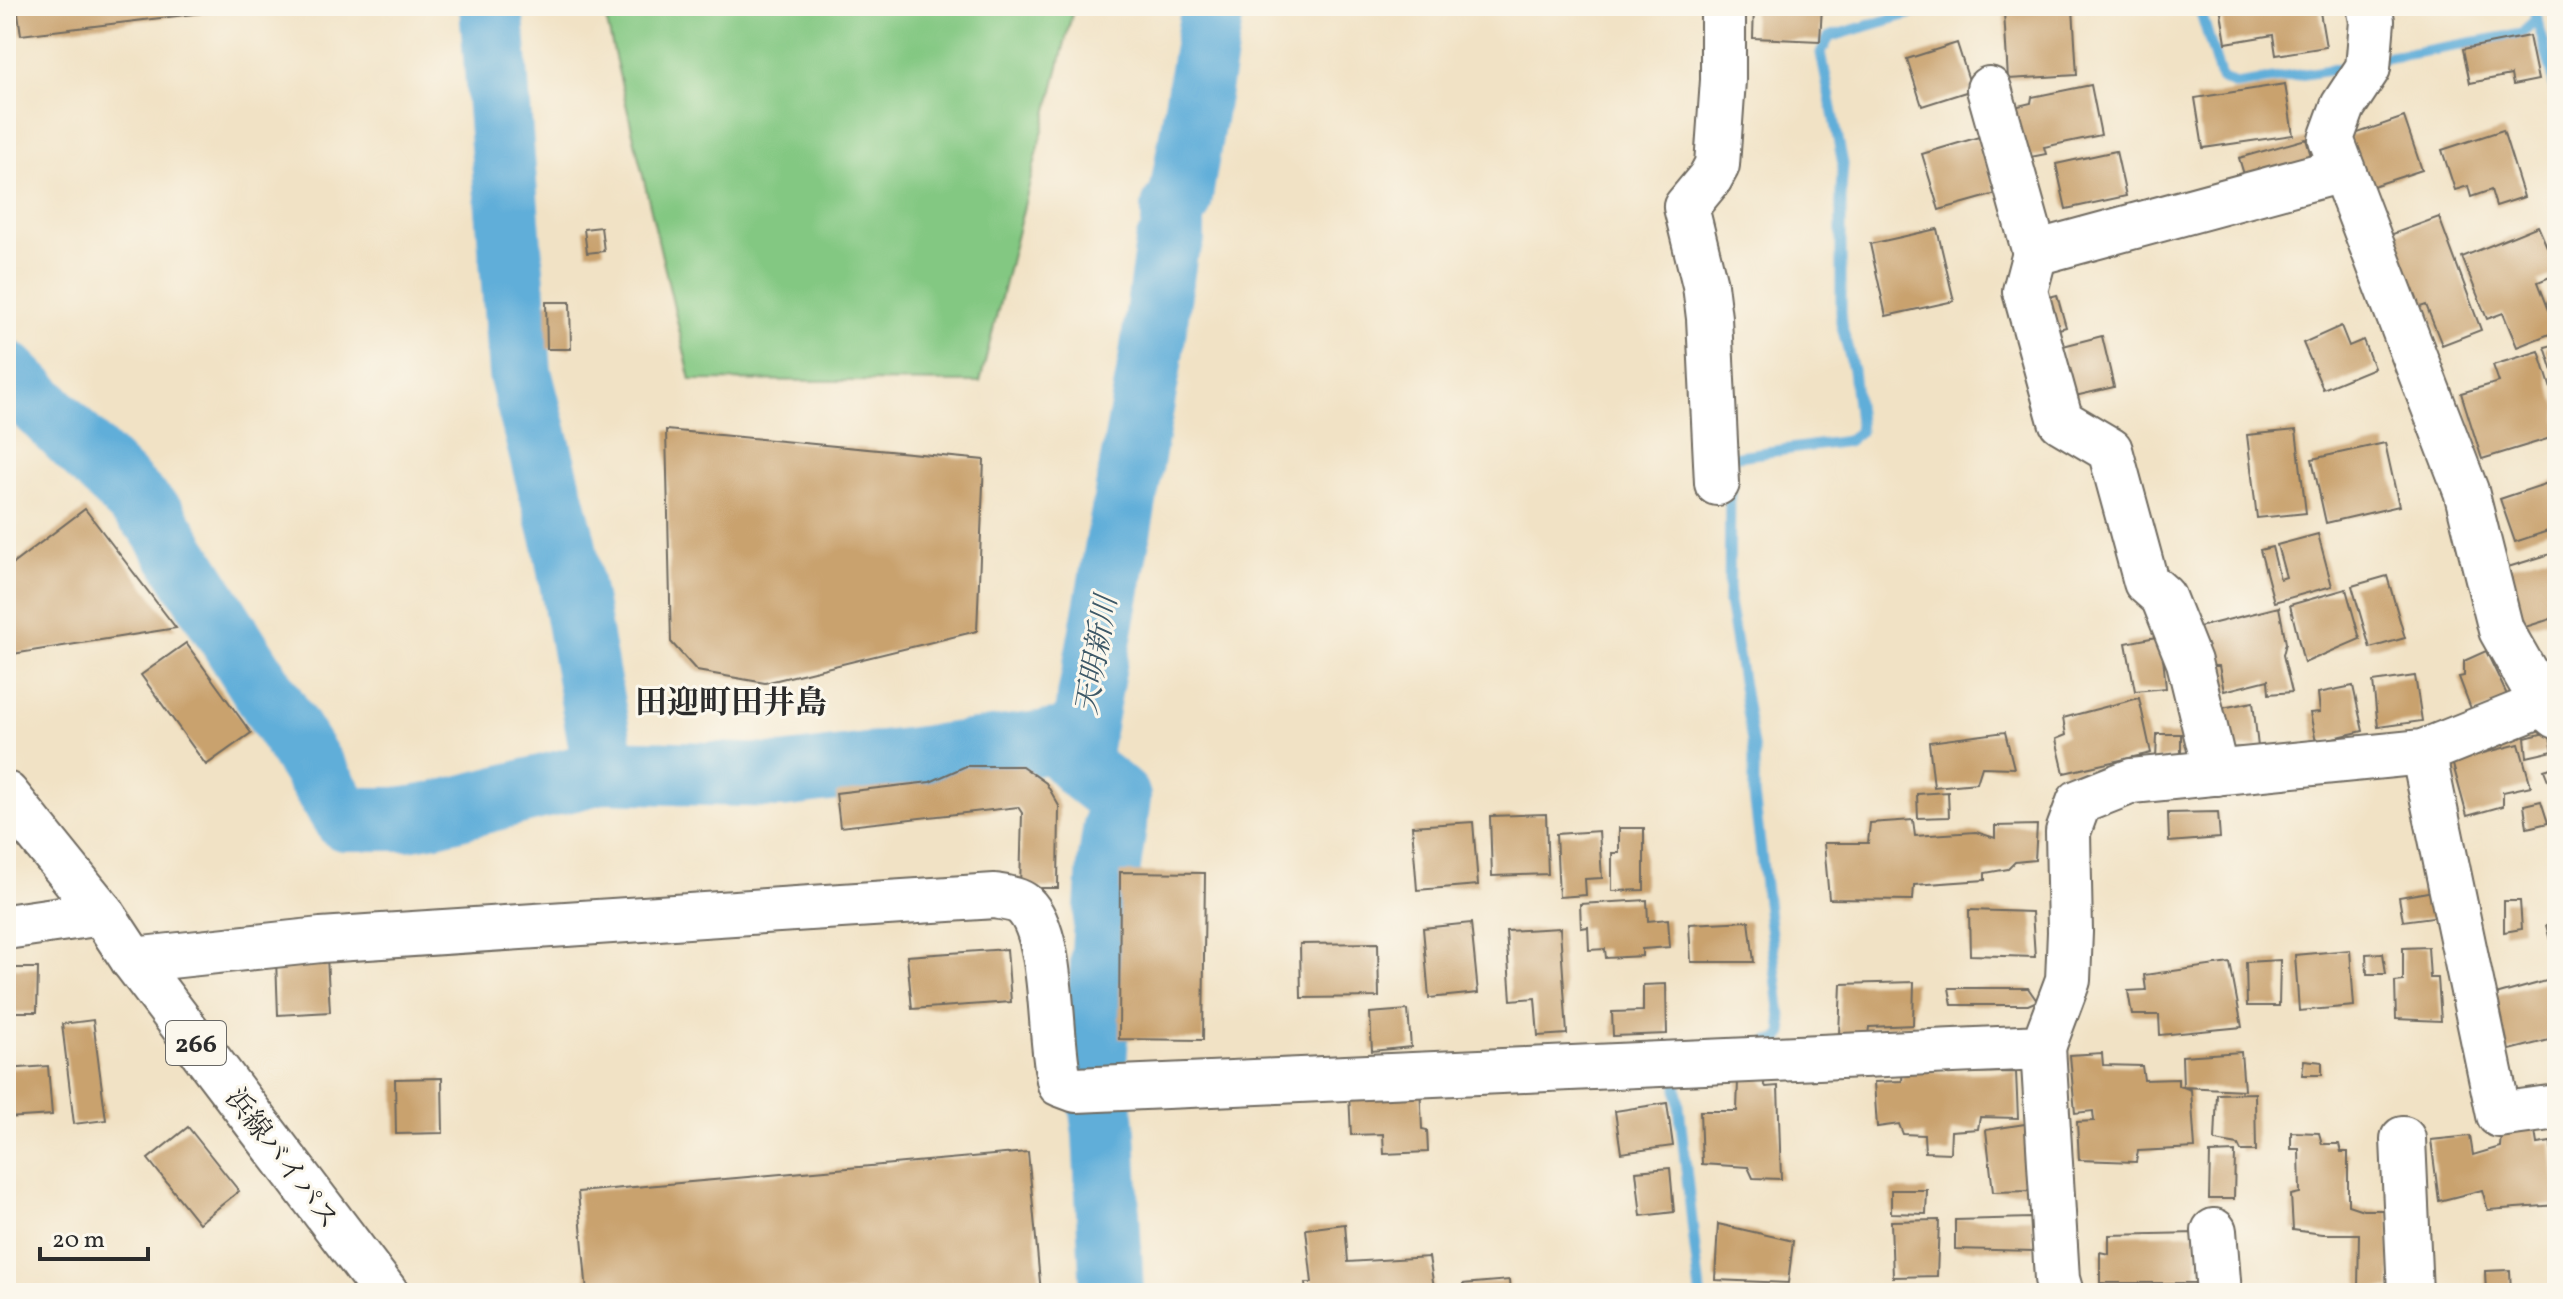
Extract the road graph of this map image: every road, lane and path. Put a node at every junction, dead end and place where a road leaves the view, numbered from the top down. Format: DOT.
graph roads {
  1 [pos="1723,6"];
  2 [pos="2369,6"];
  3 [pos="1989,89"];
  4 [pos="2341,170"];
  5 [pos="2035,253"];
  6 [pos="1717,483"];
  7 [pos="2552,709"];
  8 [pos="2423,752"];
  9 [pos="2216,773"];
  10 [pos="6,794"];
  11 [pos="102,913"];
  12 [pos="6,927"];
  13 [pos="133,960"];
  14 [pos="2043,1047"];
  15 [pos="2557,1107"];
  16 [pos="2403,1139"];
  17 [pos="2214,1231"];
  18 [pos="386,1293"];
  19 [pos="2061,1293"];
  20 [pos="2219,1293"];
  21 [pos="2410,1293"];
  1 -- 6 [label="main road"];
  2 -- 4 [label="main road"];
  3 -- 5 [label="main road"];
  4 -- 5 [label="main road"];
  4 -- 7 [label="main road"];
  5 -- 9 [label="main road"];
  7 -- 8 [label="main road"];
  8 -- 9 [label="main road"];
  8 -- 15 [label="main road"];
  9 -- 14 [label="main road"];
  10 -- 11 [label="main road, 浜線バイパス / 266"];
  11 -- 12 [label="main road"];
  11 -- 13 [label="main road, 浜線バイパス / 266"];
  13 -- 14 [label="main road"];
  13 -- 18 [label="main road, 浜線バイパス / 266"];
  14 -- 19 [label="main road"];
  16 -- 21 [label="main road"];
  17 -- 20 [label="main road"];
}
